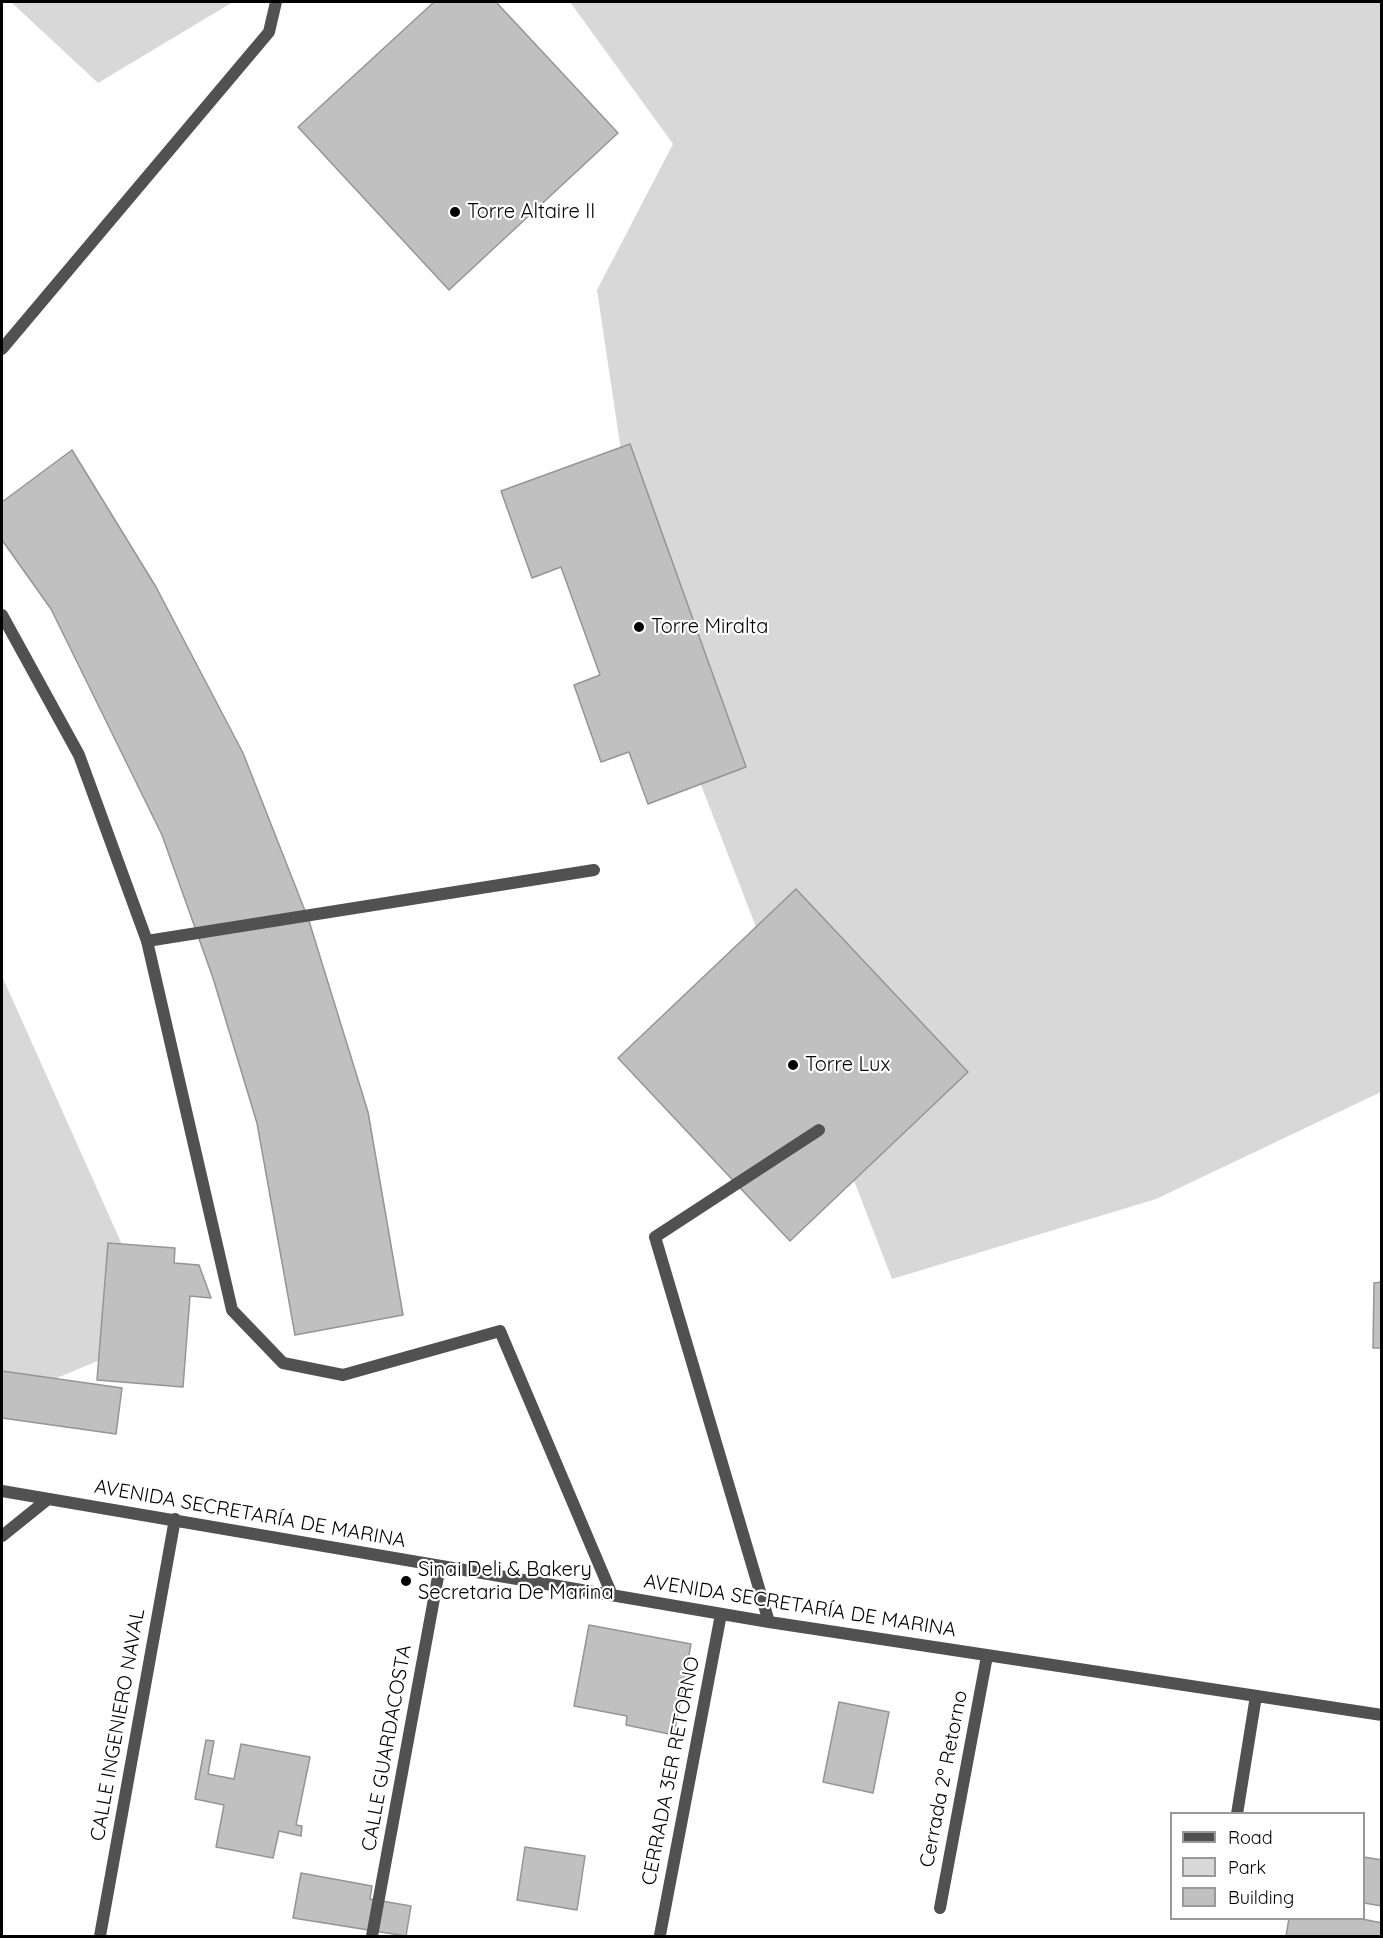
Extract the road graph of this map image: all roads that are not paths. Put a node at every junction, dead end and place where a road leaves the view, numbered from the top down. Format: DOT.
graph roads {
  1 [pos="276,2"];
  2 [pos="2,349"];
  3 [pos="2,615"];
  4 [pos="594,870"];
  5 [pos="147,941"];
  6 [pos="819,1130"];
  7 [pos="2,1491"];
  8 [pos="48,1499"];
  9 [pos="175,1520"];
  10 [pos="2,1536"];
  11 [pos="440,1566"];
  12 [pos="612,1595"];
  13 [pos="721,1614"];
  14 [pos="770,1622"];
  15 [pos="987,1656"];
  16 [pos="1256,1696"];
  17 [pos="1382,1715"];
  18 [pos="1236,1812"];
  19 [pos="940,1908"];
  20 [pos="660,1935"];
  21 [pos="100,1936"];
  22 [pos="372,1936"];
  1 -- 2 [label="street"];
  3 -- 5 [label="street"];
  4 -- 5 [label="street"];
  5 -- 12 [label="street"];
  6 -- 14 [label="street"];
  7 -- 8 [label="street, AVENIDA SECRETARÍA DE MARINA"];
  8 -- 9 [label="street, AVENIDA SECRETARÍA DE MARINA"];
  8 -- 10 [label="street"];
  9 -- 11 [label="street, AVENIDA SECRETARÍA DE MARINA"];
  9 -- 21 [label="street, CALLE INGENIERO NAVAL"];
  11 -- 12 [label="street, AVENIDA SECRETARÍA DE MARINA"];
  11 -- 22 [label="street, CALLE GUARDACOSTA"];
  12 -- 13 [label="street, AVENIDA SECRETARÍA DE MARINA"];
  13 -- 14 [label="street, AVENIDA SECRETARÍA DE MARINA"];
  13 -- 20 [label="street, CERRADA 3ER RETORNO"];
  14 -- 15 [label="street, AVENIDA SECRETARÍA DE MARINA"];
  15 -- 16 [label="street, AVENIDA SECRETARÍA DE MARINA"];
  15 -- 19 [label="street, Cerrada 2º Retorno"];
  16 -- 17 [label="street, AVENIDA SECRETARÍA DE MARINA"];
  16 -- 18 [label="street"];
}
